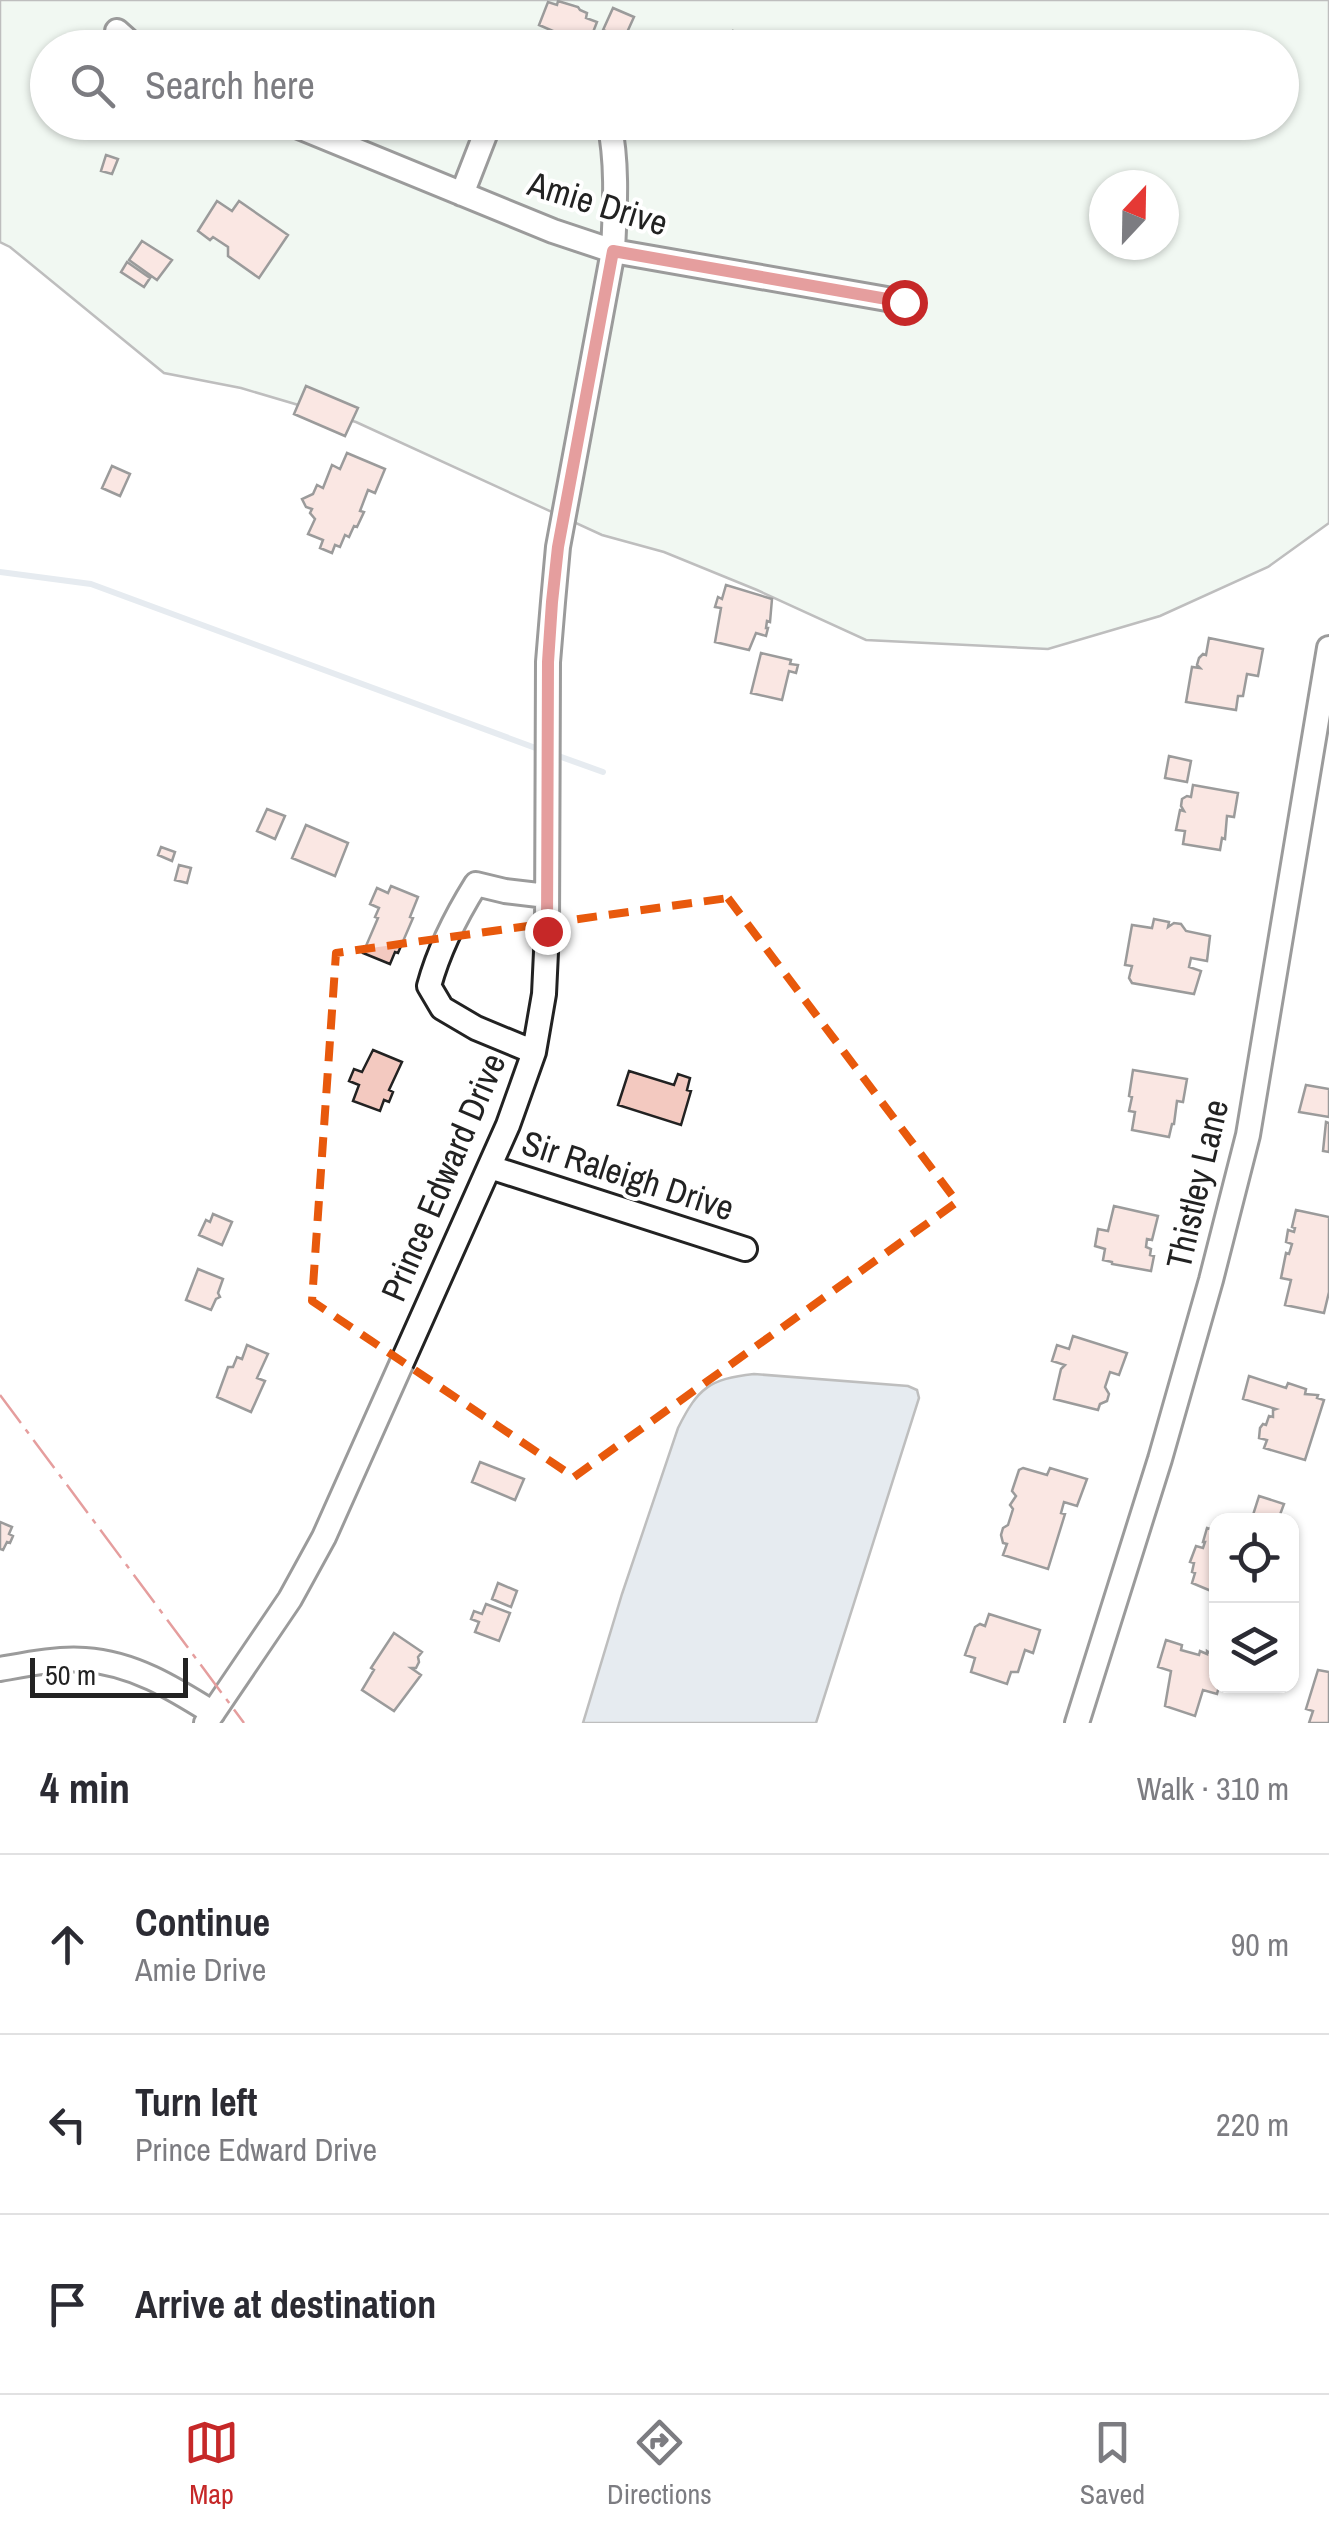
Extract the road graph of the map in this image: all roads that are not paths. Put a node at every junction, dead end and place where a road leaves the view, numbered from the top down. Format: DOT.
graph roads {
  1 [pos="331,140"];
  2 [pos="483,140"];
  3 [pos="613,140"];
  4 [pos="462,194"];
  5 [pos="613,251"];
  6 [pos="904,302"];
  7 [pos="1329,648"];
  8 [pos="547,896"];
  9 [pos="534,1052"];
  10 [pos="490,1167"];
  11 [pos="745,1249"];
  12 [pos="0,1668"];
  13 [pos="209,1718"];
  14 [pos="1077,1723"];
  1 -- 4 [label="street, Amie Drive"];
  2 -- 4 [label="street"];
  3 -- 5 [label="street, Prince Edward Drive"];
  4 -- 5 [label="street, Amie Drive"];
  5 -- 6 [label="street, Amie Drive"];
  5 -- 8 [label="street, Prince Edward Drive"];
  7 -- 14 [label="street, Thistley Lane"];
  8 -- 9 [label="street, Prince Edward Drive"];
  8 -- 9 [label="street"];
  9 -- 10 [label="street, Prince Edward Drive"];
  10 -- 11 [label="street, Sir Raleigh Drive"];
  10 -- 13 [label="street, Prince Edward Drive"];
  12 -- 13 [label="street"];
}
